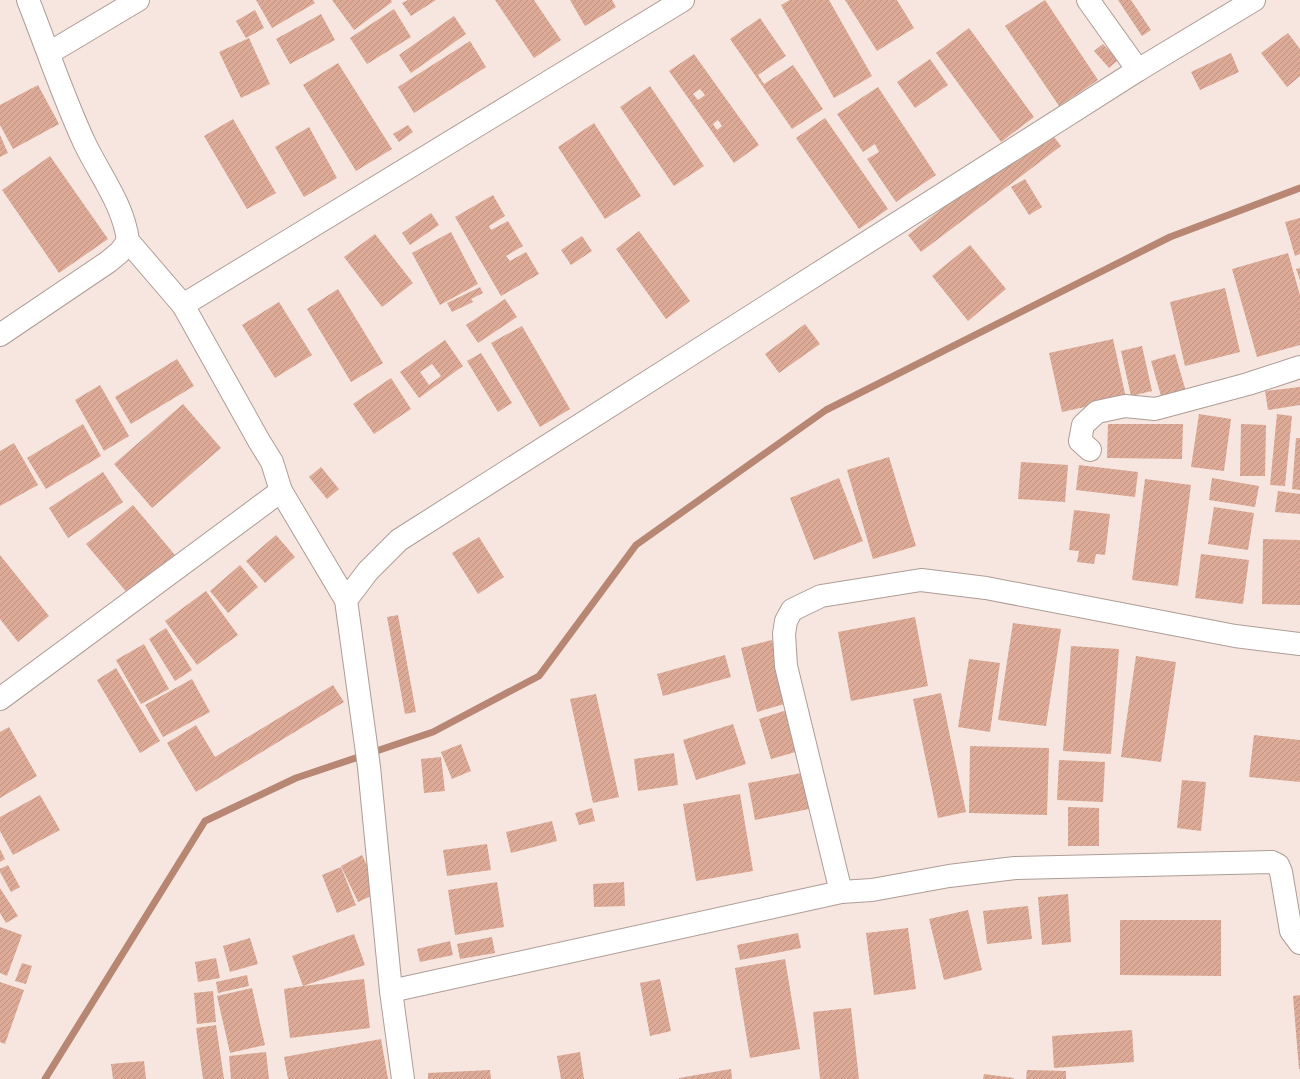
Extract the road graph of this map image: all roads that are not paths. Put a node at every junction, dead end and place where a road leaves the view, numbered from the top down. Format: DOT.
graph roads {
  1 [pos="28,0"];
  2 [pos="138,0"];
  3 [pos="683,0"];
  4 [pos="1088,0"];
  5 [pos="1254,0"];
  6 [pos="49,54"];
  7 [pos="1138,70"];
  8 [pos="128,241"];
  9 [pos="183,305"];
  10 [pos="0,335"];
  11 [pos="1300,367"];
  12 [pos="1090,450"];
  13 [pos="281,491"];
  14 [pos="346,600"];
  15 [pos="1300,644"];
  16 [pos="0,699"];
  17 [pos="841,892"];
  18 [pos="1300,943"];
  19 [pos="391,991"];
  20 [pos="403,1079"];
  1 -- 6 [label="street"];
  2 -- 6 [label="street"];
  3 -- 9 [label="street"];
  4 -- 7 [label="street"];
  5 -- 7 [label="street"];
  6 -- 8 [label="street"];
  7 -- 14 [label="street"];
  8 -- 9 [label="street"];
  8 -- 10 [label="street"];
  9 -- 13 [label="street"];
  11 -- 12 [label="street"];
  13 -- 14 [label="street"];
  13 -- 16 [label="street"];
  14 -- 19 [label="street"];
  15 -- 17 [label="street"];
  17 -- 18 [label="street"];
  17 -- 19 [label="street"];
  19 -- 20 [label="street"];
}
